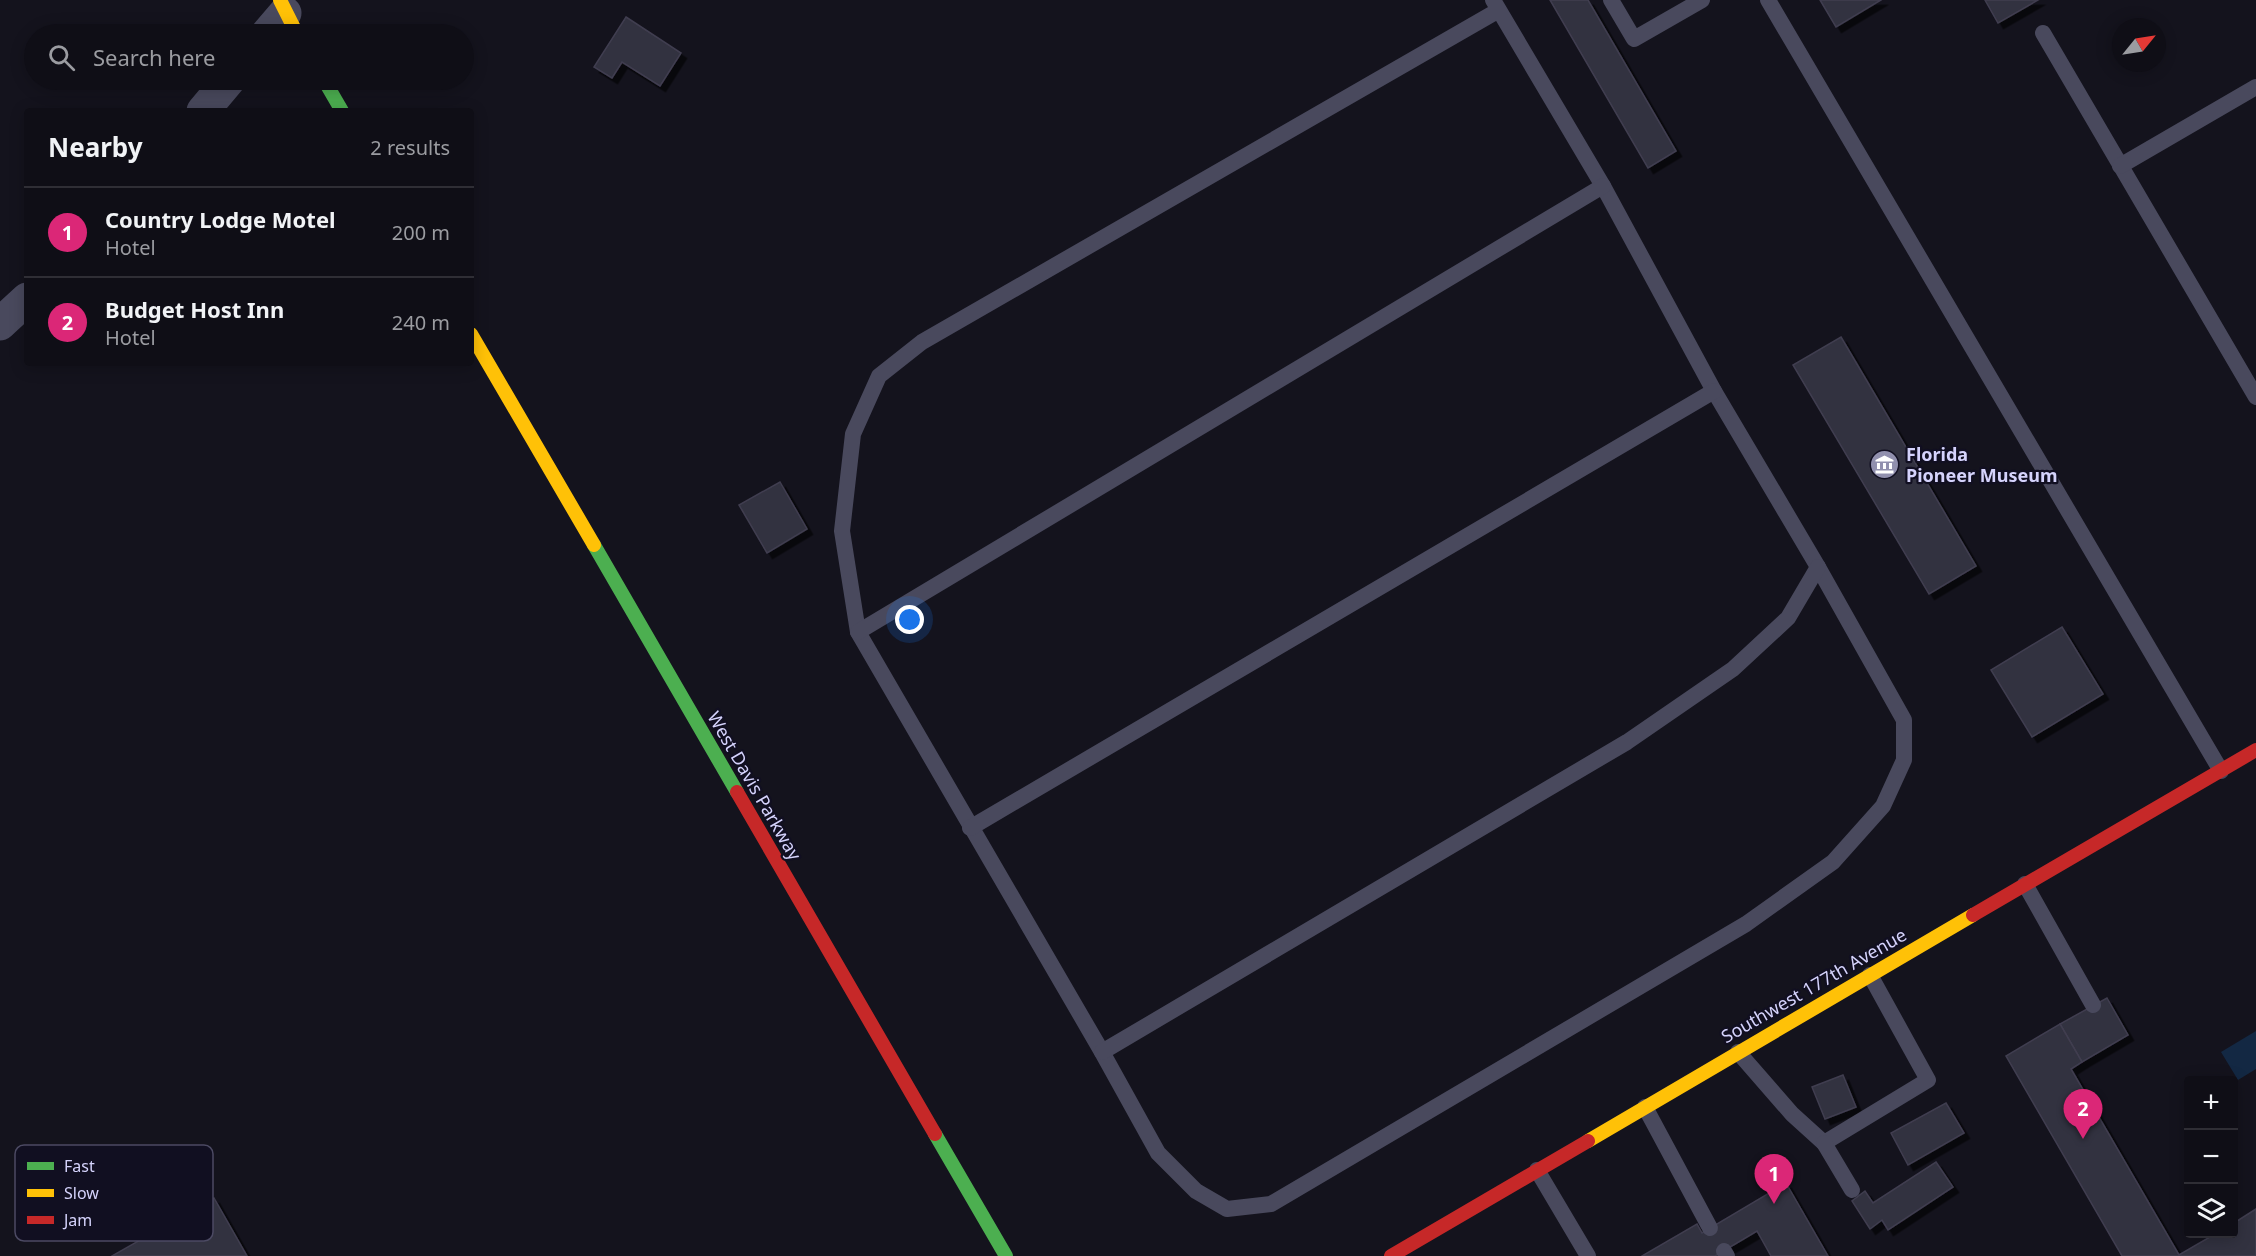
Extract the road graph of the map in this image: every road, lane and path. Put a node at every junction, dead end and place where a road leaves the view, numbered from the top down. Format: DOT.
graph roads {
  1 [pos="1611,0"];
  2 [pos="1702,0"];
  3 [pos="1768,0"];
  4 [pos="1496,5"];
  5 [pos="2043,33"];
  6 [pos="2256,87"];
  7 [pos="221,90"];
  8 [pos="330,90"];
  9 [pos="206,108"];
  10 [pos="340,108"];
  11 [pos="2120,166"];
  12 [pos="1603,186"];
  13 [pos="24,302"];
  14 [pos="0,324"];
  15 [pos="474,338"];
  16 [pos="1714,391"];
  17 [pos="2256,397"];
  18 [pos="1818,567"];
  19 [pos="858,632"];
  20 [pos="2256,750"];
  21 [pos="2221,771"];
  22 [pos="970,828"];
  23 [pos="2025,884"];
  24 [pos="1869,975"];
  25 [pos="2093,1005"];
  26 [pos="1102,1052"];
  27 [pos="1738,1052"];
  28 [pos="1645,1107"];
  29 [pos="1824,1143"];
  30 [pos="1537,1170"];
  31 [pos="1852,1190"];
  32 [pos="1710,1228"];
  33 [pos="1006,1256"];
  34 [pos="1391,1256"];
  35 [pos="1588,1256"];
  1 -- 2 [label="lane"];
  3 -- 21 [label="lane"];
  4 -- 12 [label="lane"];
  4 -- 19 [label="lane"];
  5 -- 11 [label="lane"];
  6 -- 11 [label="lane"];
  7 -- 9 [label="street"];
  8 -- 10 [label="street"];
  11 -- 17 [label="lane"];
  12 -- 16 [label="lane"];
  12 -- 19 [label="lane"];
  13 -- 14 [label="street"];
  15 -- 33 [label="street, West Davis Parkway"];
  16 -- 18 [label="lane"];
  16 -- 22 [label="lane"];
  18 -- 26 [label="lane"];
  18 -- 26 [label="lane"];
  19 -- 22 [label="lane"];
  20 -- 21 [label="street, Southwest 177th Avenue"];
  21 -- 23 [label="street, Southwest 177th Avenue"];
  22 -- 26 [label="lane"];
  23 -- 24 [label="street, Southwest 177th Avenue"];
  23 -- 25 [label="lane"];
  24 -- 27 [label="street, Southwest 177th Avenue"];
  24 -- 29 [label="lane"];
  27 -- 28 [label="street, Southwest 177th Avenue"];
  27 -- 29 [label="lane"];
  28 -- 30 [label="street, Southwest 177th Avenue"];
  28 -- 32 [label="lane"];
  29 -- 31 [label="lane"];
  30 -- 34 [label="street, Southwest 177th Avenue"];
  30 -- 35 [label="lane"];
}
